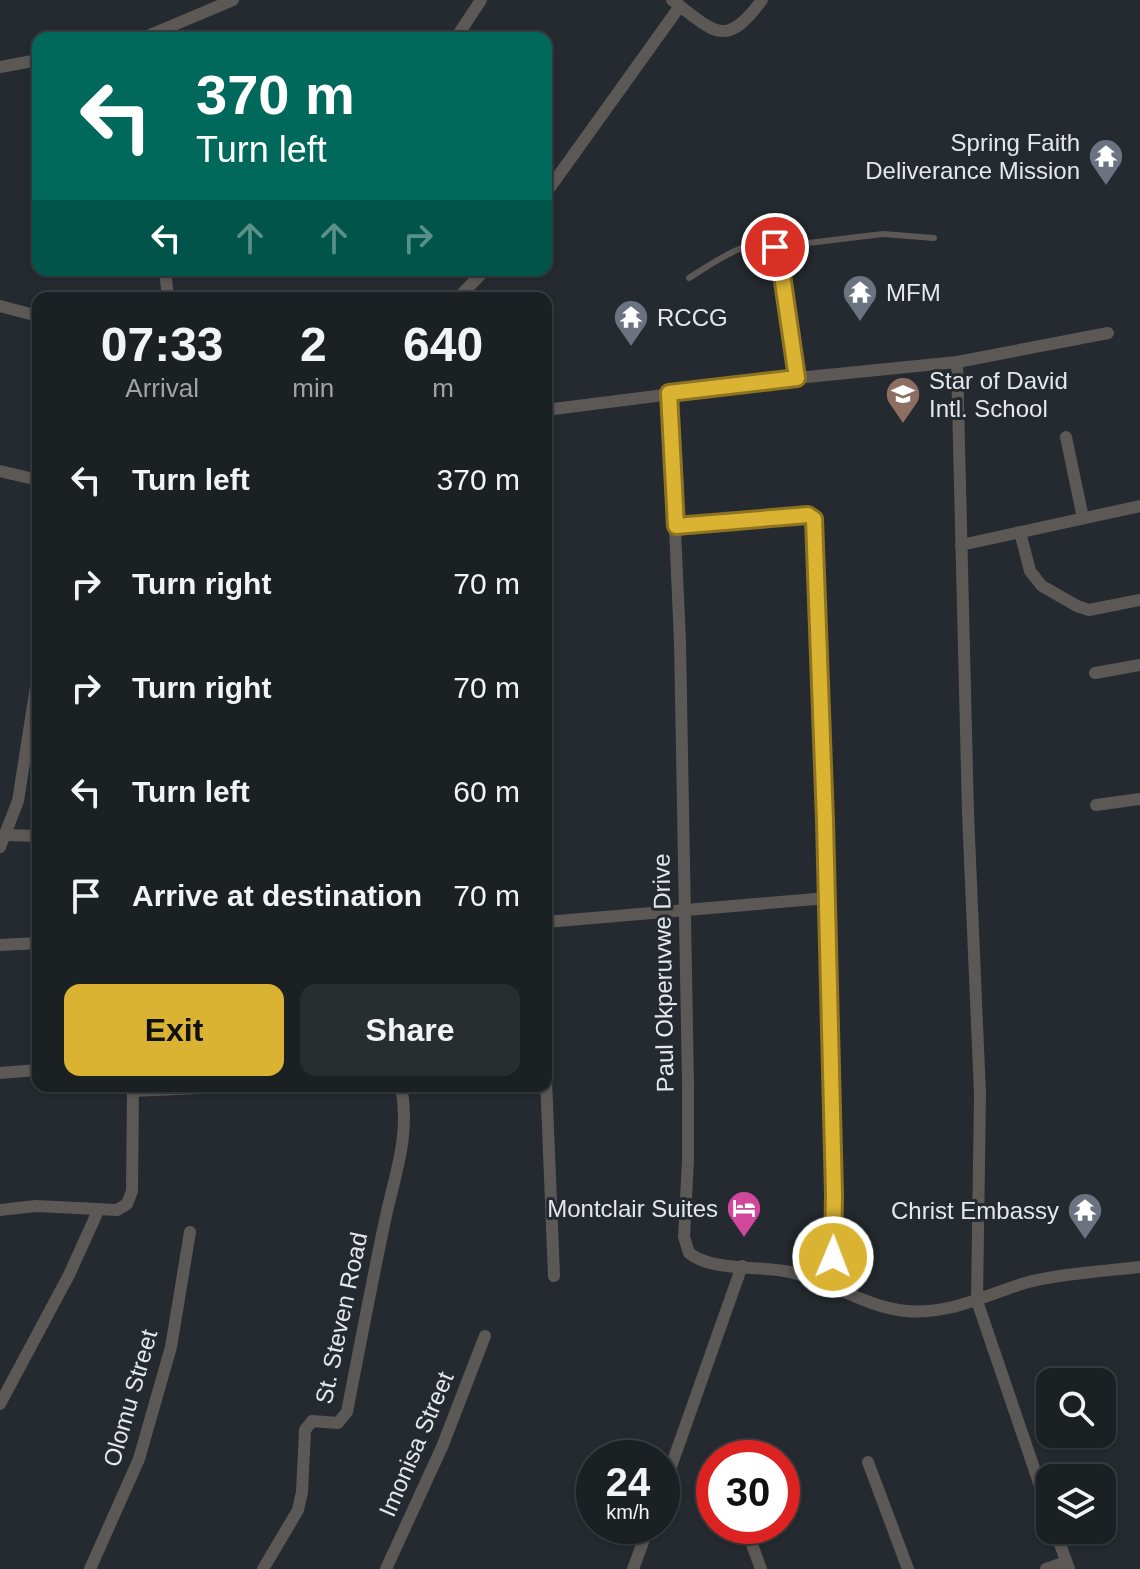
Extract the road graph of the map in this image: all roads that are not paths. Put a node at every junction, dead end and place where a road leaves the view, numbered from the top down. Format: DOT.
graph roads {
  1 [pos="233,0"];
  2 [pos="481,0"];
  3 [pos="762,0"];
  4 [pos="676,3"];
  5 [pos="157,32"];
  6 [pos="460,32"];
  7 [pos="32,61"];
  8 [pos="0,67"];
  9 [pos="552,184"];
  10 [pos="934,238"];
  11 [pos="775,247"];
  12 [pos="479,276"];
  13 [pos="689,278"];
  14 [pos="464,292"];
  15 [pos="0,306"];
  16 [pos="32,314"];
  17 [pos="1108,333"];
  18 [pos="957,362"];
  19 [pos="797,378"];
  20 [pos="669,393"];
  21 [pos="552,409"];
  22 [pos="1066,437"];
  23 [pos="0,471"];
  24 [pos="32,479"];
  25 [pos="1140,506"];
  26 [pos="1083,518"];
  27 [pos="676,526"];
  28 [pos="1020,532"];
  29 [pos="961,545"];
  30 [pos="1140,600"];
  31 [pos="1140,665"];
  32 [pos="1095,673"];
  33 [pos="32,712"];
  34 [pos="1140,799"];
  35 [pos="1096,805"];
  36 [pos="32,837"];
  37 [pos="3,841"];
  38 [pos="827,898"];
  39 [pos="684,912"];
  40 [pos="552,922"];
  41 [pos="32,943"];
  42 [pos="0,945"];
  43 [pos="32,1070"];
  44 [pos="0,1073"];
  45 [pos="132,1092"];
  46 [pos="402,1092"];
  47 [pos="547,1092"];
  48 [pos="0,1210"];
  49 [pos="98,1211"];
  50 [pos="190,1232"];
  51 [pos="742,1266"];
  52 [pos="1140,1267"];
  53 [pos="554,1276"];
  54 [pos="832,1288"];
  55 [pos="977,1301"];
  56 [pos="485,1336"];
  57 [pos="0,1404"];
  58 [pos="680,1441"];
  59 [pos="868,1462"];
  60 [pos="1036,1474"];
  61 [pos="642,1544"];
  62 [pos="752,1544"];
  63 [pos="1060,1544"];
  64 [pos="1067,1565"];
  65 [pos="90,1569"];
  66 [pos="263,1569"];
  67 [pos="386,1569"];
  68 [pos="633,1569"];
  69 [pos="761,1569"];
  70 [pos="908,1569"];
  71 [pos="1046,1569"];
  1 -- 5 [label="street"];
  2 -- 6 [label="street"];
  3 -- 4 [label="street"];
  4 -- 9 [label="street"];
  7 -- 8 [label="street"];
  10 -- 11 [label="lane"];
  11 -- 13 [label="lane"];
  11 -- 19 [label="lane"];
  12 -- 14 [label="street"];
  15 -- 16 [label="street"];
  17 -- 18 [label="street"];
  18 -- 19 [label="street"];
  18 -- 29 [label="street"];
  19 -- 20 [label="street"];
  20 -- 21 [label="street"];
  20 -- 27 [label="street, Paul Okperuvwe Drive"];
  22 -- 26 [label="street"];
  23 -- 24 [label="street"];
  25 -- 26 [label="street"];
  26 -- 28 [label="street"];
  27 -- 38 [label="street"];
  27 -- 39 [label="street, Paul Okperuvwe Drive"];
  28 -- 29 [label="street"];
  28 -- 30 [label="street"];
  29 -- 55 [label="street"];
  31 -- 32 [label="street"];
  33 -- 37 [label="street"];
  34 -- 35 [label="street"];
  36 -- 37 [label="street"];
  38 -- 39 [label="street"];
  38 -- 54 [label="street"];
  39 -- 40 [label="street"];
  39 -- 51 [label="street, Paul Okperuvwe Drive"];
  41 -- 42 [label="street"];
  43 -- 44 [label="street"];
  45 -- 49 [label="street"];
  46 -- 66 [label="street, St. Steven Road"];
  47 -- 53 [label="street"];
  48 -- 49 [label="street"];
  49 -- 57 [label="street"];
  50 -- 65 [label="street, Olomu Street"];
  51 -- 54 [label="street, Paul Okperuvwe Drive"];
  51 -- 58 [label="street"];
  52 -- 55 [label="street, Paul Okperuvwe Drive"];
  54 -- 55 [label="street, Paul Okperuvwe Drive"];
  55 -- 60 [label="street"];
  56 -- 67 [label="street, Imonisa Street"];
  59 -- 70 [label="street"];
  61 -- 68 [label="street"];
  62 -- 69 [label="street"];
  63 -- 64 [label="street"];
  64 -- 71 [label="street"];
}
